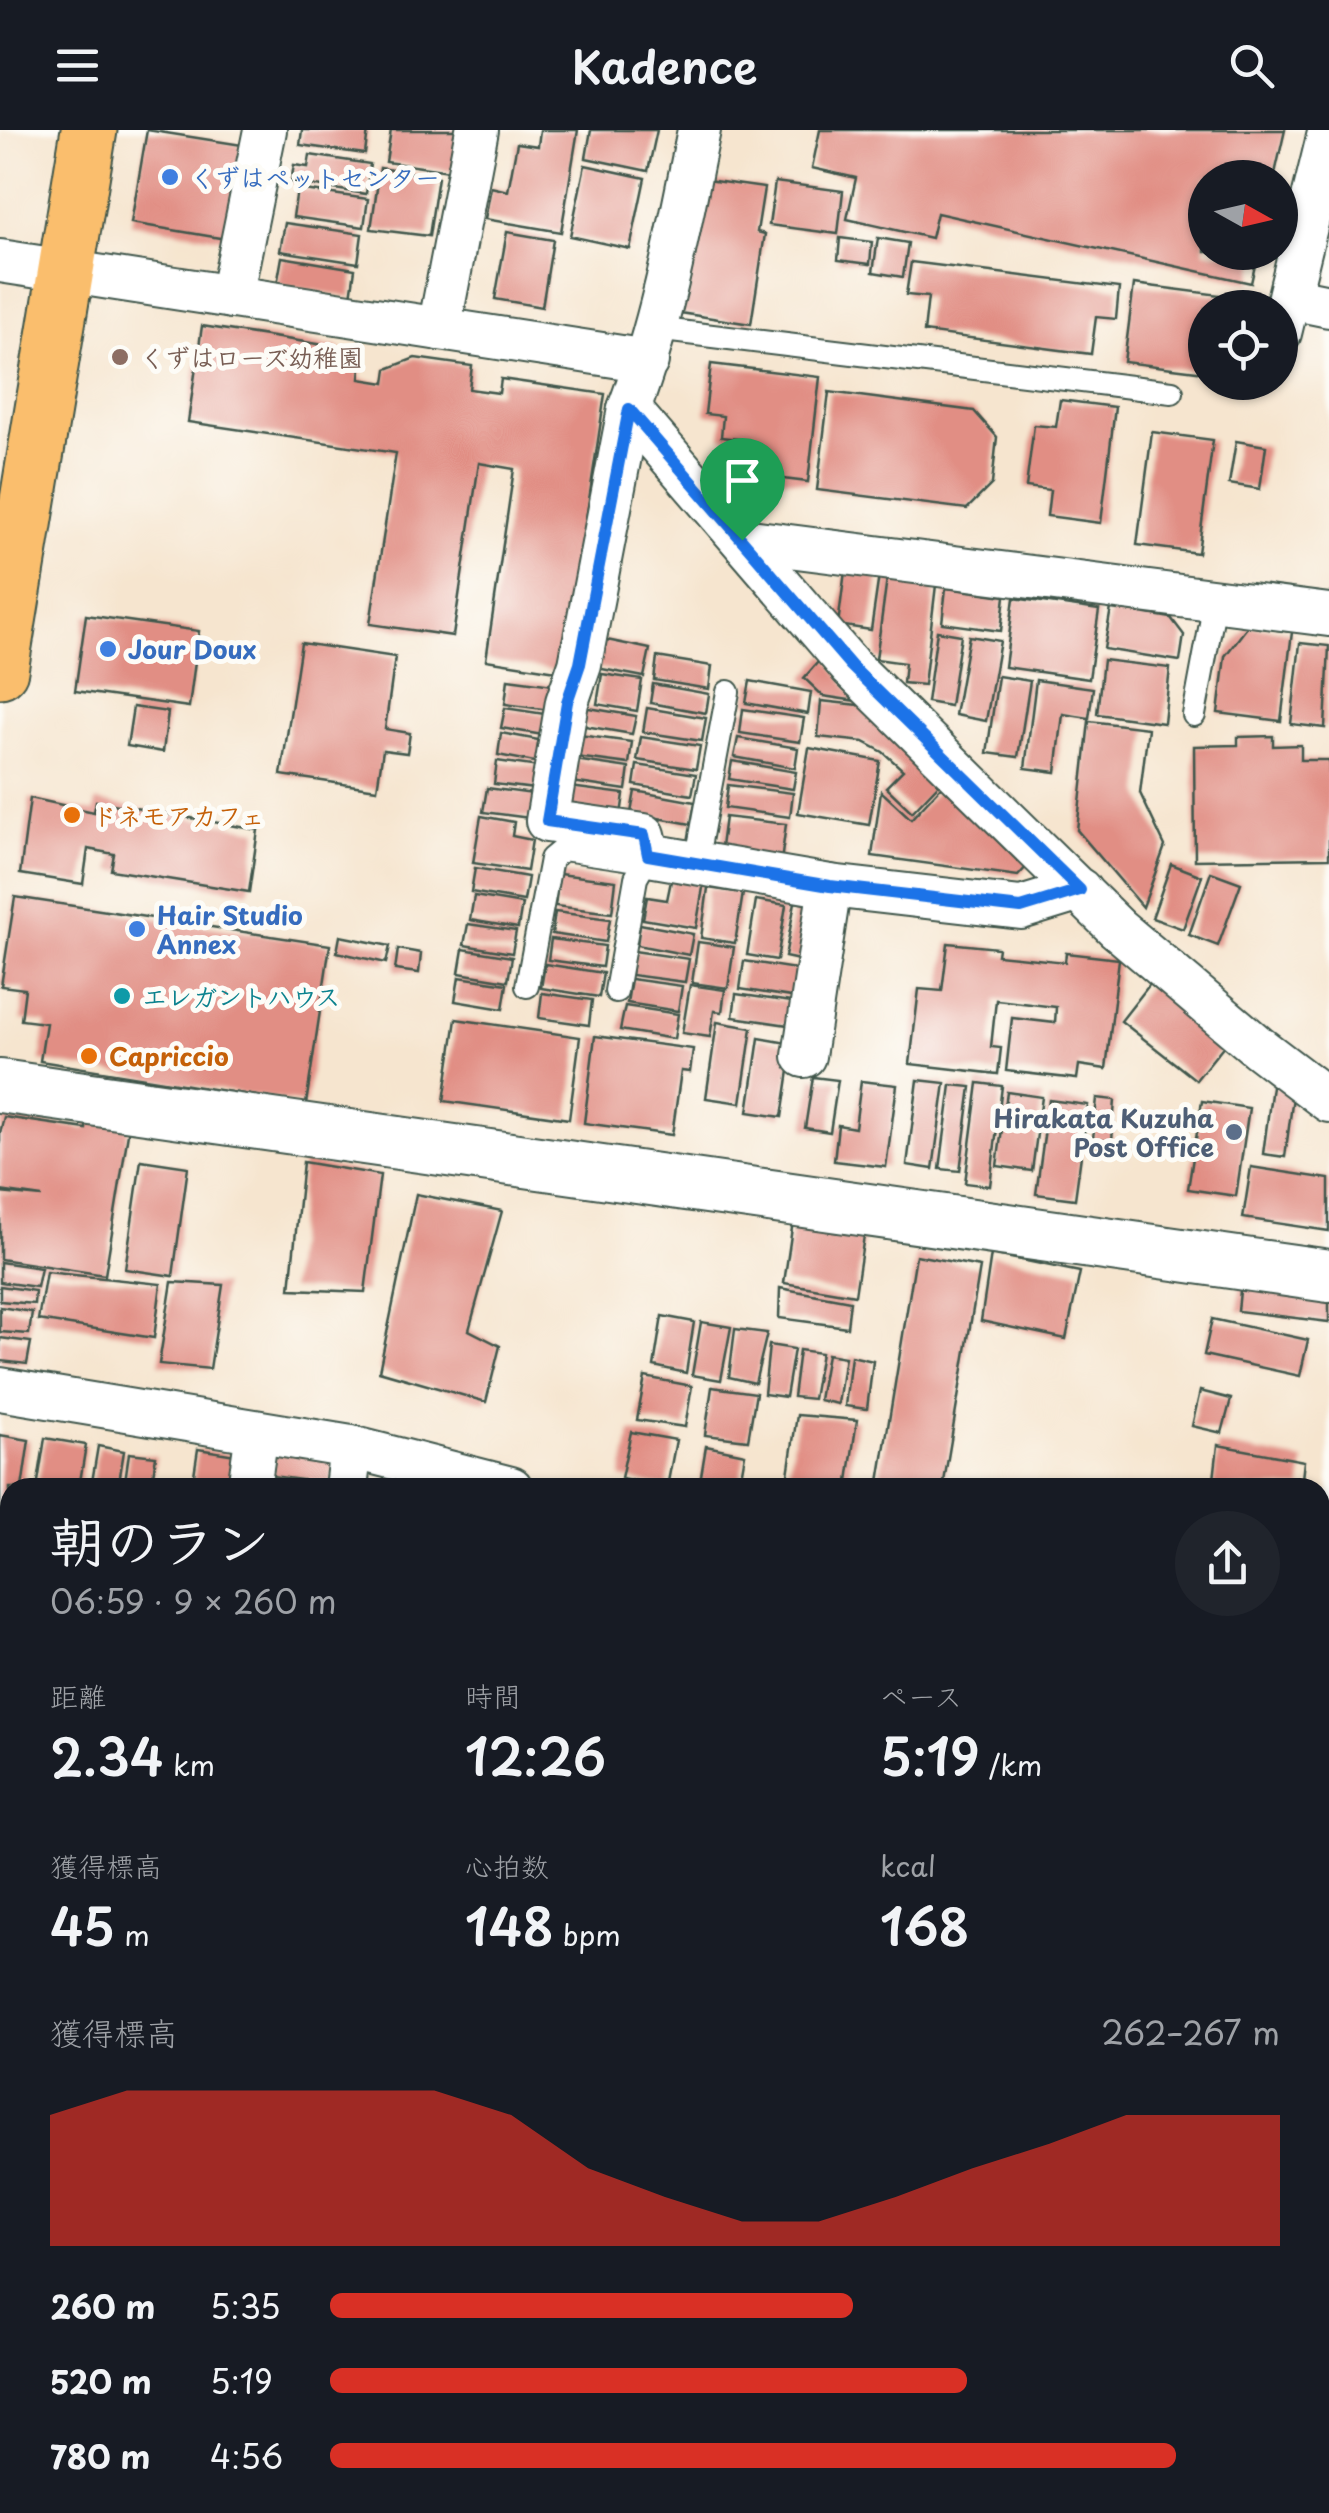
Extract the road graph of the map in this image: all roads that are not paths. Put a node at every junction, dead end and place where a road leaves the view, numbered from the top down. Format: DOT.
graph roads {
  1 [pos="89,130"];
  2 [pos="265,130"];
  3 [pos="477,130"];
  4 [pos="699,130"];
  5 [pos="1329,133"];
  6 [pos="0,261"];
  7 [pos="66,271"];
  8 [pos="231,297"];
  9 [pos="1300,312"];
  10 [pos="439,329"];
  11 [pos="651,345"];
  12 [pos="1172,392"];
  13 [pos="629,409"];
  14 [pos="742,540"];
  15 [pos="1214,602"];
  16 [pos="1329,615"];
  17 [pos="0,670"];
  18 [pos="728,692"];
  19 [pos="1194,715"];
  20 [pos="647,858"];
  21 [pos="696,864"];
  22 [pos="830,886"];
  23 [pos="1080,890"];
  24 [pos="527,986"];
  25 [pos="616,990"];
  26 [pos="804,1056"];
  27 [pos="0,1086"];
  28 [pos="1329,1102"];
  29 [pos="1329,1276"];
  30 [pos="0,1389"];
  31 [pos="257,1432"];
  32 [pos="348,1467"];
  33 [pos="250,1478"];
  34 [pos="433,1478"];
  1 -- 7 [label="main road"];
  2 -- 8 [label="street"];
  3 -- 10 [label="street"];
  4 -- 11 [label="street"];
  5 -- 9 [label="street"];
  6 -- 7 [label="street"];
  7 -- 8 [label="street"];
  7 -- 17 [label="main road"];
  8 -- 10 [label="street"];
  10 -- 11 [label="street"];
  11 -- 12 [label="lane"];
  11 -- 13 [label="street"];
  13 -- 14 [label="street"];
  13 -- 20 [label="street"];
  14 -- 15 [label="street"];
  14 -- 23 [label="street"];
  15 -- 16 [label="street"];
  15 -- 19 [label="lane"];
  18 -- 21 [label="lane"];
  20 -- 21 [label="street"];
  20 -- 24 [label="lane"];
  20 -- 25 [label="lane"];
  21 -- 22 [label="street"];
  22 -- 23 [label="street"];
  22 -- 26 [label="street"];
  23 -- 28 [label="street"];
  27 -- 29 [label="street"];
  30 -- 31 [label="street"];
  31 -- 32 [label="street"];
  31 -- 33 [label="street"];
  32 -- 34 [label="street"];
}
